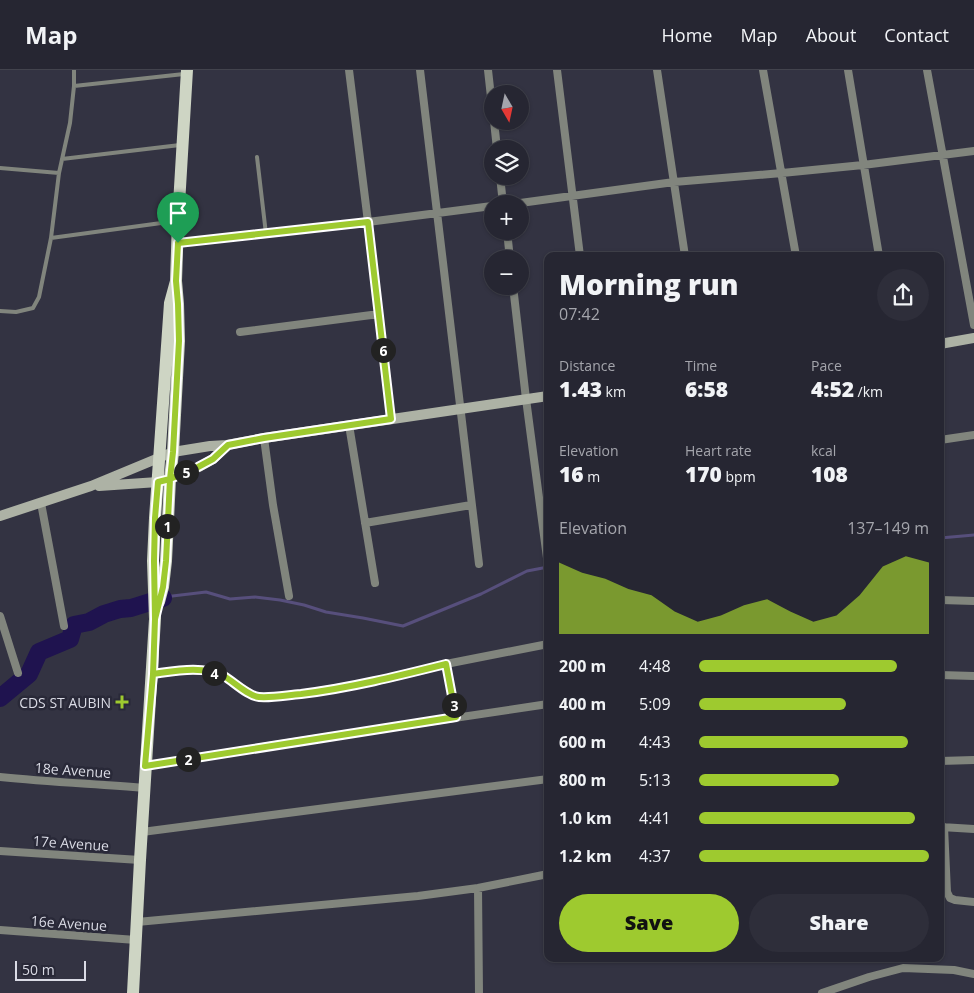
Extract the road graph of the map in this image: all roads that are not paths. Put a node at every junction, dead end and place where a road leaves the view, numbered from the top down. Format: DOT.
graph roads {
  1 [pos="74,70"];
  2 [pos="349,70"];
  3 [pos="420,70"];
  4 [pos="488,70"];
  5 [pos="557,70"];
  6 [pos="658,70"];
  7 [pos="763,70"];
  8 [pos="848,70"];
  9 [pos="927,70"];
  10 [pos="187,72"];
  11 [pos="490,85"];
  12 [pos="74,86"];
  13 [pos="182,145"];
  14 [pos="974,151"];
  15 [pos="943,156"];
  16 [pos="257,158"];
  17 [pos="62,159"];
  18 [pos="863,165"];
  19 [pos="0,168"];
  20 [pos="59,173"];
  21 [pos="782,174"];
  22 [pos="674,182"];
  23 [pos="573,196"];
  24 [pos="529,202"];
  25 [pos="484,207"];
  26 [pos="437,213"];
  27 [pos="178,221"];
  28 [pos="368,222"];
  29 [pos="266,234"];
  30 [pos="51,238"];
  31 [pos="178,243"];
  32 [pos="580,252"];
  33 [pos="684,252"];
  34 [pos="795,252"];
  35 [pos="878,252"];
  36 [pos="176,281"];
  37 [pos="514,295"];
  38 [pos="0,311"];
  39 [pos="379,314"];
  40 [pos="974,325"];
  41 [pos="240,332"];
  42 [pos="974,338"];
  43 [pos="944,343"];
  44 [pos="544,397"];
  45 [pos="526,399"];
  46 [pos="460,409"];
  47 [pos="391,419"];
  48 [pos="349,425"];
  49 [pos="974,435"];
  50 [pos="264,438"];
  51 [pos="944,439"];
  52 [pos="228,445"];
  53 [pos="173,452"];
  54 [pos="160,458"];
  55 [pos="164,480"];
  56 [pos="91,486"];
  57 [pos="41,503"];
  58 [pos="472,505"];
  59 [pos="0,516"];
  60 [pos="365,523"];
  61 [pos="544,535"];
  62 [pos="479,564"];
  63 [pos="375,583"];
  64 [pos="289,596"];
  65 [pos="944,600"];
  66 [pos="974,601"];
  67 [pos="0,616"];
  68 [pos="64,626"];
  69 [pos="544,645"];
  70 [pos="446,664"];
  71 [pos="18,673"];
  72 [pos="153,674"];
  73 [pos="944,675"];
  74 [pos="974,676"];
  75 [pos="544,705"];
  76 [pos="456,717"];
  77 [pos="974,760"];
  78 [pos="944,761"];
  79 [pos="145,766"];
  80 [pos="0,778"];
  81 [pos="544,780"];
  82 [pos="144,788"];
  83 [pos="944,827"];
  84 [pos="974,829"];
  85 [pos="142,832"];
  86 [pos="0,851"];
  87 [pos="944,853"];
  88 [pos="140,860"];
  89 [pos="544,875"];
  90 [pos="478,888"];
  91 [pos="974,902"];
  92 [pos="137,922"];
  93 [pos="0,930"];
  94 [pos="136,940"];
  95 [pos="974,974"];
  96 [pos="133,993"];
  97 [pos="479,993"];
  98 [pos="822,993"];
  1 -- 12 [label="lane"];
  2 -- 28 [label="street"];
  3 -- 26 [label="street"];
  4 -- 11 [label="street"];
  5 -- 23 [label="street"];
  6 -- 22 [label="street"];
  7 -- 21 [label="street"];
  8 -- 18 [label="street"];
  9 -- 15 [label="street"];
  10 -- 12 [label="lane"];
  10 -- 13 [label="main road"];
  12 -- 17 [label="lane"];
  13 -- 17 [label="lane"];
  13 -- 27 [label="main road"];
  14 -- 15 [label="street"];
  15 -- 18 [label="street"];
  15 -- 40 [label="street"];
  16 -- 29 [label="lane"];
  17 -- 20 [label="lane"];
  18 -- 21 [label="street"];
  18 -- 35 [label="street"];
  19 -- 20 [label="lane"];
  20 -- 30 [label="lane"];
  21 -- 22 [label="street"];
  21 -- 34 [label="street"];
  22 -- 23 [label="street"];
  22 -- 33 [label="street"];
  23 -- 24 [label="street"];
  23 -- 32 [label="street"];
  25 -- 26 [label="street"];
  26 -- 28 [label="street"];
  26 -- 46 [label="street"];
  27 -- 30 [label="lane"];
  27 -- 31 [label="main road"];
  28 -- 29 [label="street"];
  28 -- 39 [label="street"];
  29 -- 31 [label="street"];
  30 -- 38 [label="lane"];
  31 -- 36 [label="main road"];
  36 -- 53 [label="main road"];
  36 -- 54 [label="main road"];
  37 -- 45 [label="street"];
  39 -- 41 [label="street"];
  39 -- 47 [label="street"];
  42 -- 43 [label="street"];
  44 -- 45 [label="street"];
  45 -- 46 [label="street"];
  45 -- 61 [label="street"];
  46 -- 47 [label="street"];
  46 -- 58 [label="street"];
  47 -- 48 [label="street"];
  48 -- 50 [label="street"];
  48 -- 60 [label="street"];
  49 -- 51 [label="street"];
  50 -- 52 [label="street"];
  50 -- 64 [label="street"];
  52 -- 53 [label="street"];
  52 -- 55 [label="street"];
  53 -- 54 [label="street"];
  53 -- 55 [label="main road"];
  54 -- 55 [label="main road"];
  54 -- 56 [label="street"];
  55 -- 56 [label="street"];
  55 -- 72 [label="main road"];
  56 -- 57 [label="street"];
  57 -- 59 [label="street"];
  57 -- 68 [label="street"];
  58 -- 60 [label="street"];
  58 -- 62 [label="street"];
  60 -- 63 [label="street"];
  65 -- 66 [label="street"];
  67 -- 71 [label="street"];
  69 -- 70 [label="street"];
  70 -- 72 [label="street"];
  70 -- 76 [label="street"];
  72 -- 79 [label="main road"];
  73 -- 74 [label="street"];
  75 -- 76 [label="street"];
  76 -- 79 [label="street"];
  77 -- 78 [label="street"];
  79 -- 82 [label="main road"];
  80 -- 82 [label="street, 18e Avenue"];
  81 -- 85 [label="street"];
  82 -- 85 [label="main road"];
  83 -- 84 [label="street"];
  85 -- 88 [label="main road"];
  86 -- 88 [label="street, 17e Avenue"];
  87 -- 91 [label="street"];
  88 -- 92 [label="main road"];
  89 -- 90 [label="street"];
  90 -- 92 [label="street"];
  90 -- 97 [label="street"];
  92 -- 94 [label="main road"];
  93 -- 94 [label="street, 16e Avenue"];
  94 -- 96 [label="main road"];
  95 -- 98 [label="street"];
}
